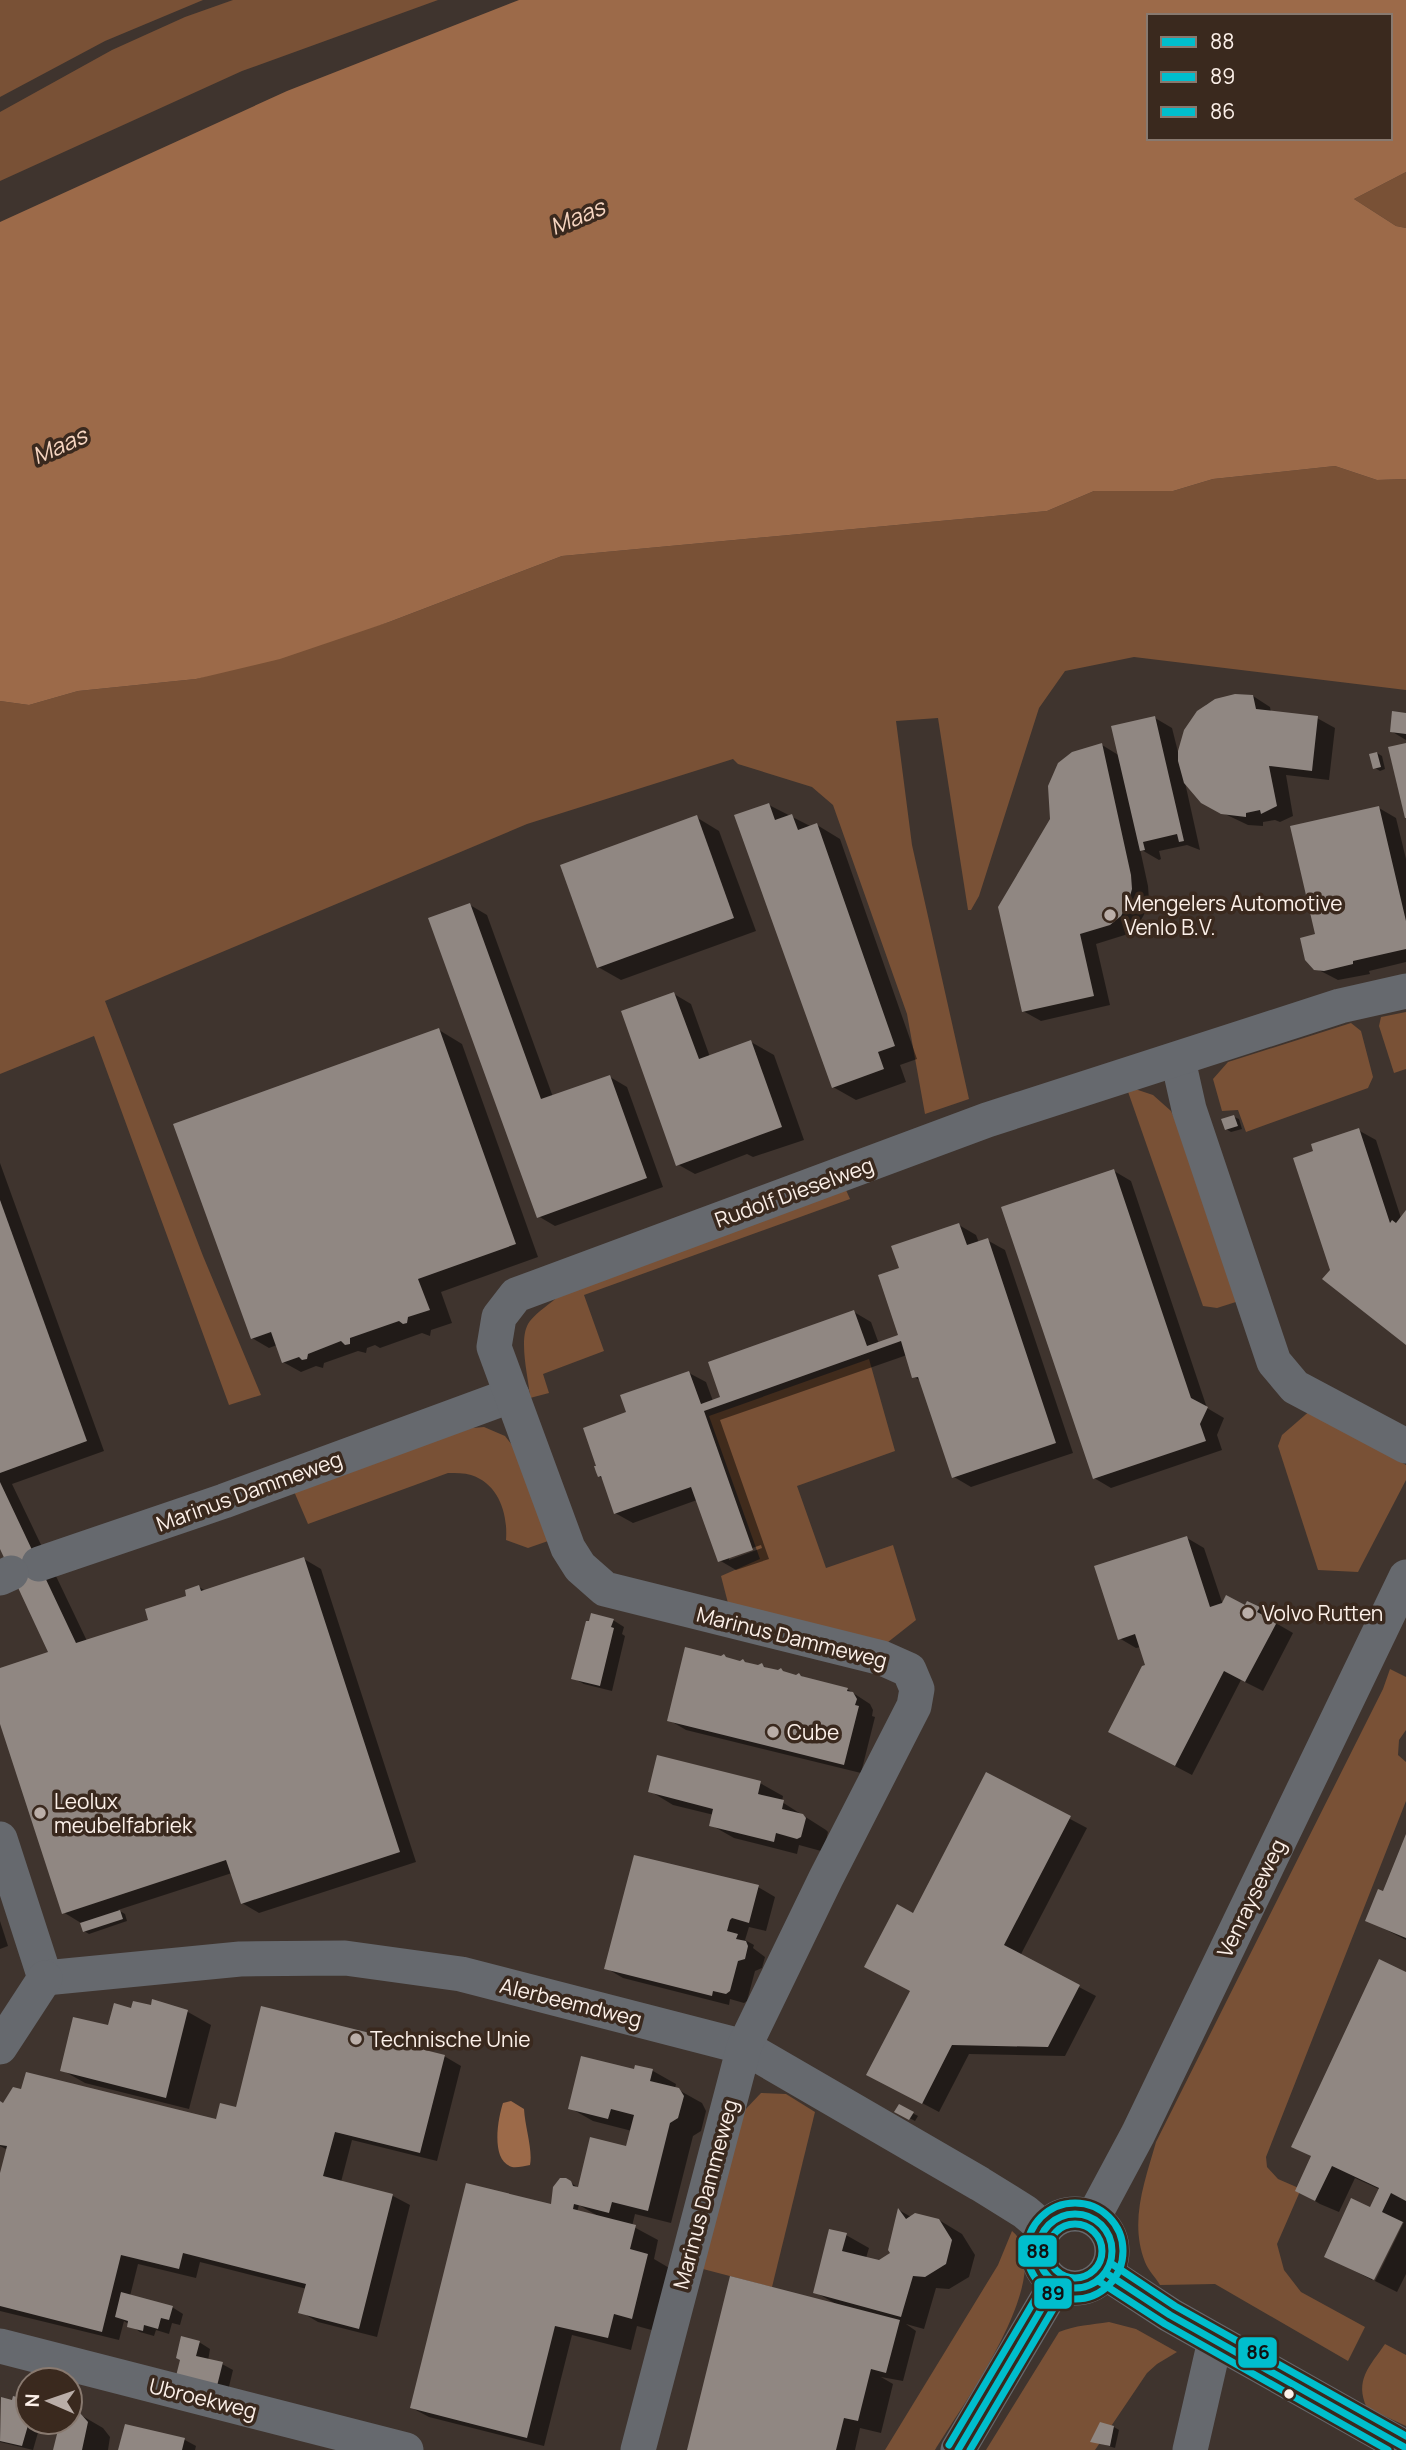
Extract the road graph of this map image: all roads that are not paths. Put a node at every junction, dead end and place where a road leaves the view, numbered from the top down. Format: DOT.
graph roads {
  1 [pos="1406,990"];
  2 [pos="1178,1060"];
  3 [pos="512,1395"];
  4 [pos="1406,1447"];
  5 [pos="17,1572"];
  6 [pos="1406,1577"];
  7 [pos="0,1839"];
  8 [pos="45,1978"];
  9 [pos="0,2047"];
  10 [pos="744,2047"];
  11 [pos="1093,2218"];
  12 [pos="1045,2229"];
  13 [pos="1106,2273"];
  14 [pos="1056,2284"];
  15 [pos="1216,2341"];
  16 [pos="0,2346"];
  17 [pos="1406,2448"];
  18 [pos="406,2450"];
  19 [pos="638,2450"];
  20 [pos="958,2450"];
  21 [pos="1190,2450"];
  1 -- 2 [label="street, Rudolf Dieselweg"];
  2 -- 3 [label="street, Rudolf Dieselweg"];
  2 -- 4 [label="street"];
  3 -- 5 [label="street, Marinus Dammeweg"];
  3 -- 10 [label="street, Marinus Dammeweg"];
  6 -- 11 [label="street, Venrayseweg"];
  7 -- 8 [label="street"];
  8 -- 9 [label="street"];
  8 -- 10 [label="street, Alerbeemdweg"];
  10 -- 12 [label="street, Alerbeemdweg"];
  10 -- 19 [label="street, Marinus Dammeweg"];
  11 -- 12 [label="street"];
  11 -- 13 [label="street"];
  12 -- 14 [label="street"];
  13 -- 14 [label="street"];
  13 -- 15 [label="street"];
  14 -- 20 [label="street"];
  15 -- 17 [label="street"];
  15 -- 21 [label="street"];
  16 -- 18 [label="street, Ubroekweg"];
}
